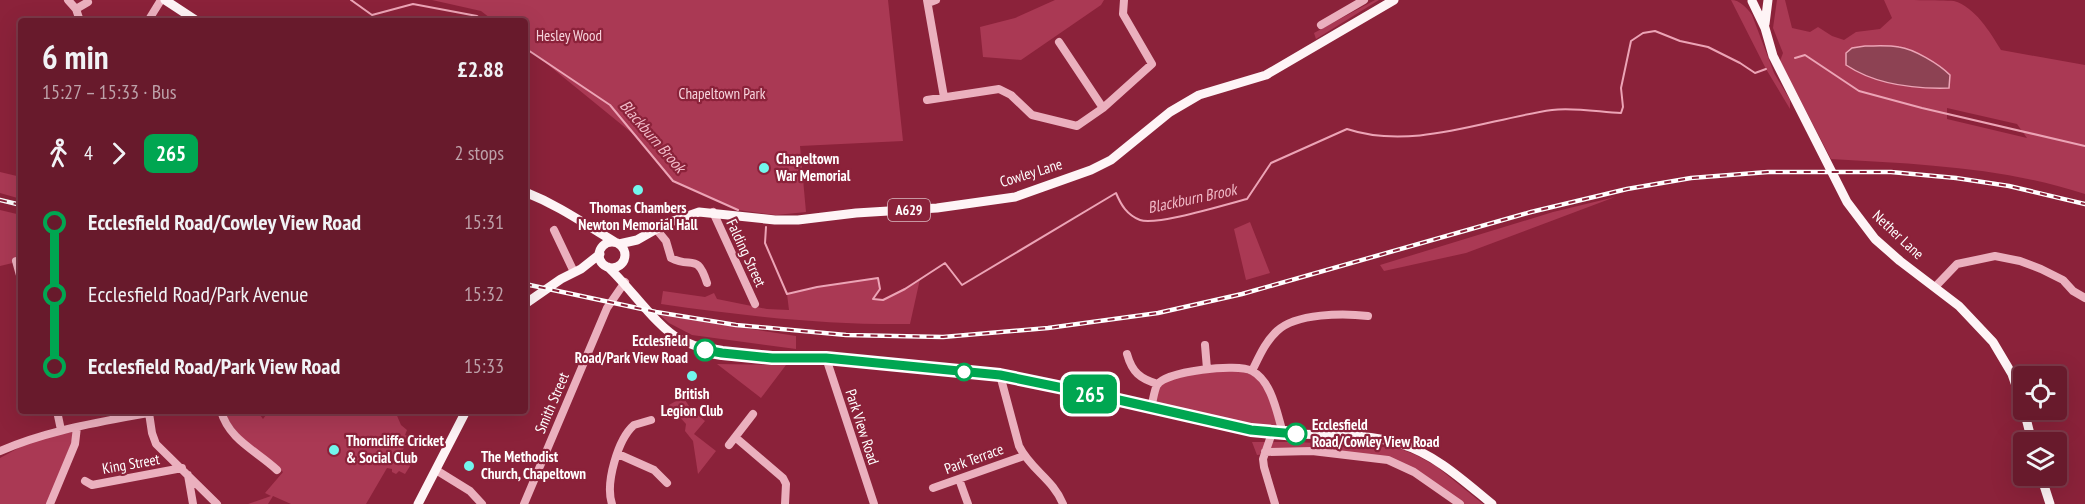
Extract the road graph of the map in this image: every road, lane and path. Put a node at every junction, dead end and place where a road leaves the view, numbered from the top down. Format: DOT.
graph roads {
  1 [pos="68,0"];
  2 [pos="163,0"];
  3 [pos="936,0"];
  4 [pos="1124,0"];
  5 [pos="1364,0"];
  6 [pos="1394,0"];
  7 [pos="1751,0"];
  8 [pos="1759,0"];
  9 [pos="1768,0"];
  10 [pos="88,2"];
  11 [pos="927,2"];
  12 [pos="76,9"];
  13 [pos="79,18"];
  14 [pos="150,18"];
  15 [pos="192,18"];
  16 [pos="1321,26"];
  17 [pos="1765,28"];
  18 [pos="1059,42"];
  19 [pos="944,97"];
  20 [pos="927,100"];
  21 [pos="1103,108"];
  22 [pos="528,193"];
  23 [pos="713,212"];
  24 [pos="589,228"];
  25 [pos="656,229"];
  26 [pos="554,230"];
  27 [pos="637,240"];
  28 [pos="617,243"];
  29 [pos="600,252"];
  30 [pos="624,260"];
  31 [pos="15,261"];
  32 [pos="606,266"];
  33 [pos="18,270"];
  34 [pos="578,270"];
  35 [pos="625,282"];
  36 [pos="707,283"];
  37 [pos="1935,287"];
  38 [pos="536,297"];
  39 [pos="2085,298"];
  40 [pos="528,302"];
  41 [pos="755,304"];
  42 [pos="528,308"];
  43 [pos="1368,316"];
  44 [pos="1205,344"];
  45 [pos="1127,354"];
  46 [pos="826,358"];
  47 [pos="1207,369"];
  48 [pos="1252,371"];
  49 [pos="1000,375"];
  50 [pos="2013,377"];
  51 [pos="1158,384"];
  52 [pos="1151,408"];
  53 [pos="58,414"];
  54 [pos="143,414"];
  55 [pos="153,414"];
  56 [pos="222,414"];
  57 [pos="464,414"];
  58 [pos="753,414"];
  59 [pos="651,420"];
  60 [pos="77,427"];
  61 [pos="61,430"];
  62 [pos="1272,433"];
  63 [pos="1283,433"];
  64 [pos="735,437"];
  65 [pos="729,445"];
  66 [pos="0,451"];
  67 [pos="1265,452"];
  68 [pos="618,454"];
  69 [pos="1024,456"];
  70 [pos="278,470"];
  71 [pos="436,470"];
  72 [pos="185,471"];
  73 [pos="959,479"];
  74 [pos="85,481"];
  75 [pos="667,483"];
  76 [pos="2044,486"];
  77 [pos="933,488"];
  78 [pos="50,504"];
  79 [pos="193,504"];
  80 [pos="217,504"];
  81 [pos="418,504"];
  82 [pos="482,504"];
  83 [pos="524,504"];
  84 [pos="612,504"];
  85 [pos="785,504"];
  86 [pos="874,504"];
  87 [pos="968,504"];
  88 [pos="1062,504"];
  89 [pos="1275,504"];
  90 [pos="1460,504"];
  91 [pos="1492,504"];
  92 [pos="2050,504"];
  1 -- 12 [label="street"];
  2 -- 14 [label="street"];
  2 -- 15 [label="main road"];
  3 -- 11 [label="street"];
  4 -- 21 [label="street"];
  5 -- 16 [label="street"];
  6 -- 23 [label="main road, Cowley Lane / A629"];
  7 -- 8 [label="main road"];
  7 -- 17 [label="main road, Nether Lane"];
  9 -- 17 [label="main road, Nether Lane"];
  10 -- 12 [label="street"];
  11 -- 19 [label="street"];
  12 -- 13 [label="street"];
  17 -- 37 [label="main road, Nether Lane"];
  18 -- 21 [label="street"];
  19 -- 20 [label="street"];
  19 -- 21 [label="street"];
  22 -- 24 [label="main road"];
  23 -- 25 [label="main road, Cowley Lane / A629"];
  23 -- 41 [label="street, Falding Street"];
  24 -- 28 [label="main road"];
  24 -- 29 [label="main road"];
  25 -- 27 [label="main road, Cowley Lane / A629"];
  25 -- 36 [label="street"];
  26 -- 34 [label="street"];
  27 -- 28 [label="main road, Cowley Lane / A629"];
  27 -- 30 [label="main road, Cowley Lane / A629"];
  28 -- 29 [label="main road"];
  28 -- 30 [label="main road"];
  29 -- 32 [label="main road"];
  29 -- 34 [label="main road"];
  30 -- 32 [label="main road"];
  30 -- 35 [label="main road"];
  31 -- 33 [label="street"];
  32 -- 34 [label="main road"];
  32 -- 35 [label="main road"];
  34 -- 38 [label="main road"];
  35 -- 46 [label="main road"];
  35 -- 83 [label="street, Smith Street"];
  37 -- 39 [label="street"];
  37 -- 50 [label="main road, Nether Lane"];
  38 -- 40 [label="main road"];
  38 -- 42 [label="main road"];
  43 -- 48 [label="street"];
  44 -- 47 [label="street"];
  45 -- 51 [label="street"];
  46 -- 49 [label="main road"];
  46 -- 86 [label="street, Park View Road"];
  47 -- 48 [label="street"];
  47 -- 51 [label="street"];
  48 -- 63 [label="street"];
  49 -- 52 [label="main road"];
  49 -- 69 [label="street"];
  51 -- 52 [label="street"];
  52 -- 62 [label="main road"];
  53 -- 61 [label="street"];
  54 -- 60 [label="street"];
  55 -- 72 [label="street"];
  56 -- 70 [label="street"];
  57 -- 71 [label="main road"];
  58 -- 64 [label="street"];
  59 -- 68 [label="street"];
  60 -- 61 [label="street"];
  60 -- 78 [label="street"];
  61 -- 66 [label="street"];
  62 -- 63 [label="main road"];
  62 -- 67 [label="street"];
  63 -- 91 [label="main road"];
  64 -- 65 [label="street"];
  64 -- 85 [label="street"];
  67 -- 89 [label="street"];
  67 -- 90 [label="street"];
  68 -- 75 [label="street"];
  68 -- 84 [label="street"];
  69 -- 73 [label="street, Park Terrace"];
  69 -- 88 [label="street"];
  71 -- 81 [label="main road"];
  71 -- 82 [label="street"];
  72 -- 74 [label="street, King Street"];
  72 -- 79 [label="street"];
  72 -- 80 [label="street"];
  73 -- 77 [label="street, Park Terrace"];
  73 -- 87 [label="street"];
  76 -- 92 [label="main road"];
}
